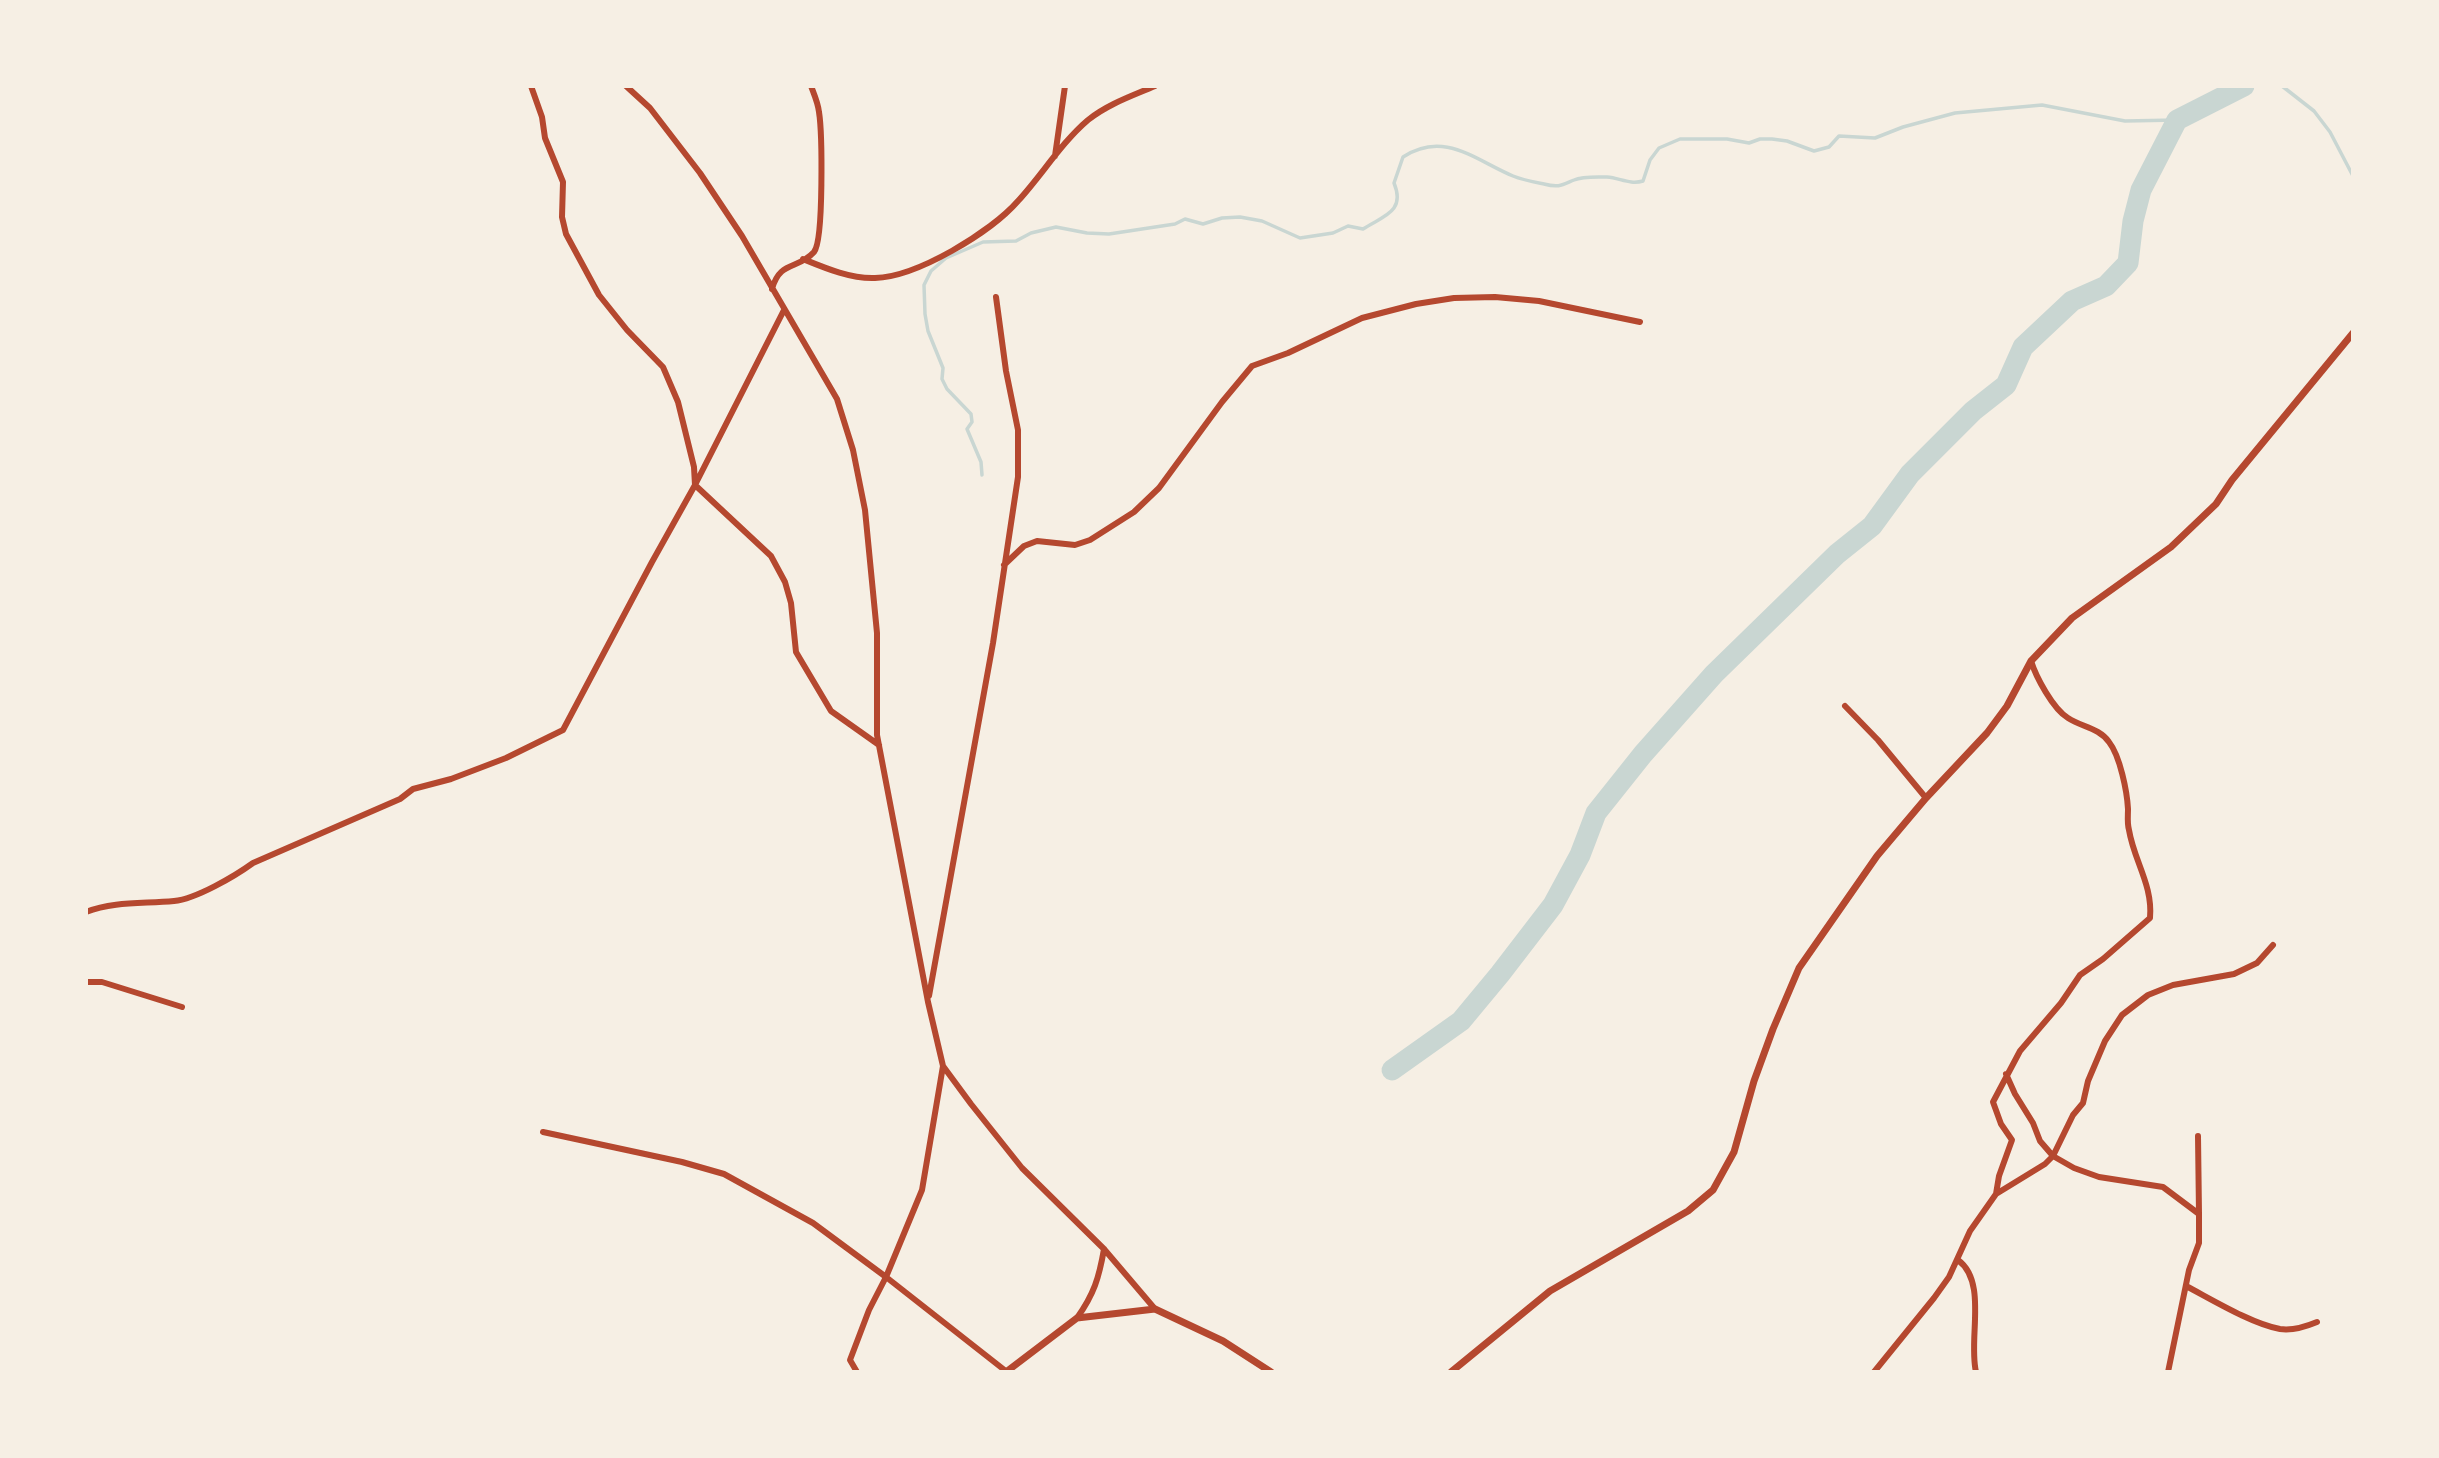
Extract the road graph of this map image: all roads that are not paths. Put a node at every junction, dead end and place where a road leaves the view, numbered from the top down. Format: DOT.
graph roads {
  1 [pos="531,86"];
  2 [pos="626,86"];
  3 [pos="811,86"];
  4 [pos="1065,86"];
  5 [pos="1154,86"];
  6 [pos="1055,156"];
  7 [pos="803,259"];
  8 [pos="772,289"];
  9 [pos="996,297"];
  10 [pos="784,310"];
  11 [pos="1640,322"];
  12 [pos="2353,333"];
  13 [pos="695,485"];
  14 [pos="1004,565"];
  15 [pos="2031,661"];
  16 [pos="1845,706"];
  17 [pos="879,745"];
  18 [pos="1926,798"];
  19 [pos="86,912"];
  20 [pos="2273,946"];
  21 [pos="86,982"];
  22 [pos="928,1002"];
  23 [pos="182,1007"];
  24 [pos="943,1066"];
  25 [pos="2006,1074"];
  26 [pos="543,1132"];
  27 [pos="2198,1136"];
  28 [pos="2053,1156"];
  29 [pos="1996,1194"];
  30 [pos="2199,1214"];
  31 [pos="1104,1248"];
  32 [pos="1958,1260"];
  33 [pos="886,1277"];
  34 [pos="2186,1286"];
  35 [pos="1155,1309"];
  36 [pos="1077,1318"];
  37 [pos="2317,1322"];
  38 [pos="857,1372"];
  39 [pos="1006,1372"];
  40 [pos="1271,1372"];
  41 [pos="1451,1372"];
  42 [pos="1874,1372"];
  43 [pos="1976,1372"];
  44 [pos="2168,1372"];
  1 -- 13 [label="street"];
  2 -- 8 [label="street"];
  3 -- 7 [label="street"];
  4 -- 6 [label="street"];
  5 -- 6 [label="street"];
  6 -- 7 [label="street"];
  7 -- 8 [label="street"];
  8 -- 10 [label="street"];
  9 -- 14 [label="street"];
  10 -- 13 [label="street"];
  10 -- 17 [label="street"];
  11 -- 14 [label="street"];
  12 -- 15 [label="street"];
  13 -- 17 [label="street"];
  13 -- 19 [label="street"];
  14 -- 22 [label="street"];
  15 -- 18 [label="street"];
  15 -- 25 [label="street"];
  16 -- 18 [label="street"];
  17 -- 22 [label="street"];
  18 -- 41 [label="street"];
  20 -- 28 [label="street"];
  21 -- 23 [label="street"];
  22 -- 24 [label="street"];
  24 -- 31 [label="street"];
  24 -- 33 [label="street"];
  25 -- 28 [label="street"];
  25 -- 29 [label="street"];
  26 -- 33 [label="street"];
  27 -- 30 [label="street"];
  28 -- 29 [label="street"];
  28 -- 30 [label="street"];
  29 -- 32 [label="street"];
  30 -- 34 [label="street"];
  31 -- 35 [label="street"];
  31 -- 36 [label="street"];
  32 -- 42 [label="street"];
  32 -- 43 [label="street"];
  33 -- 38 [label="street"];
  33 -- 39 [label="street"];
  34 -- 37 [label="street"];
  34 -- 44 [label="street"];
  35 -- 36 [label="street"];
  35 -- 40 [label="street"];
  36 -- 39 [label="street"];
}
